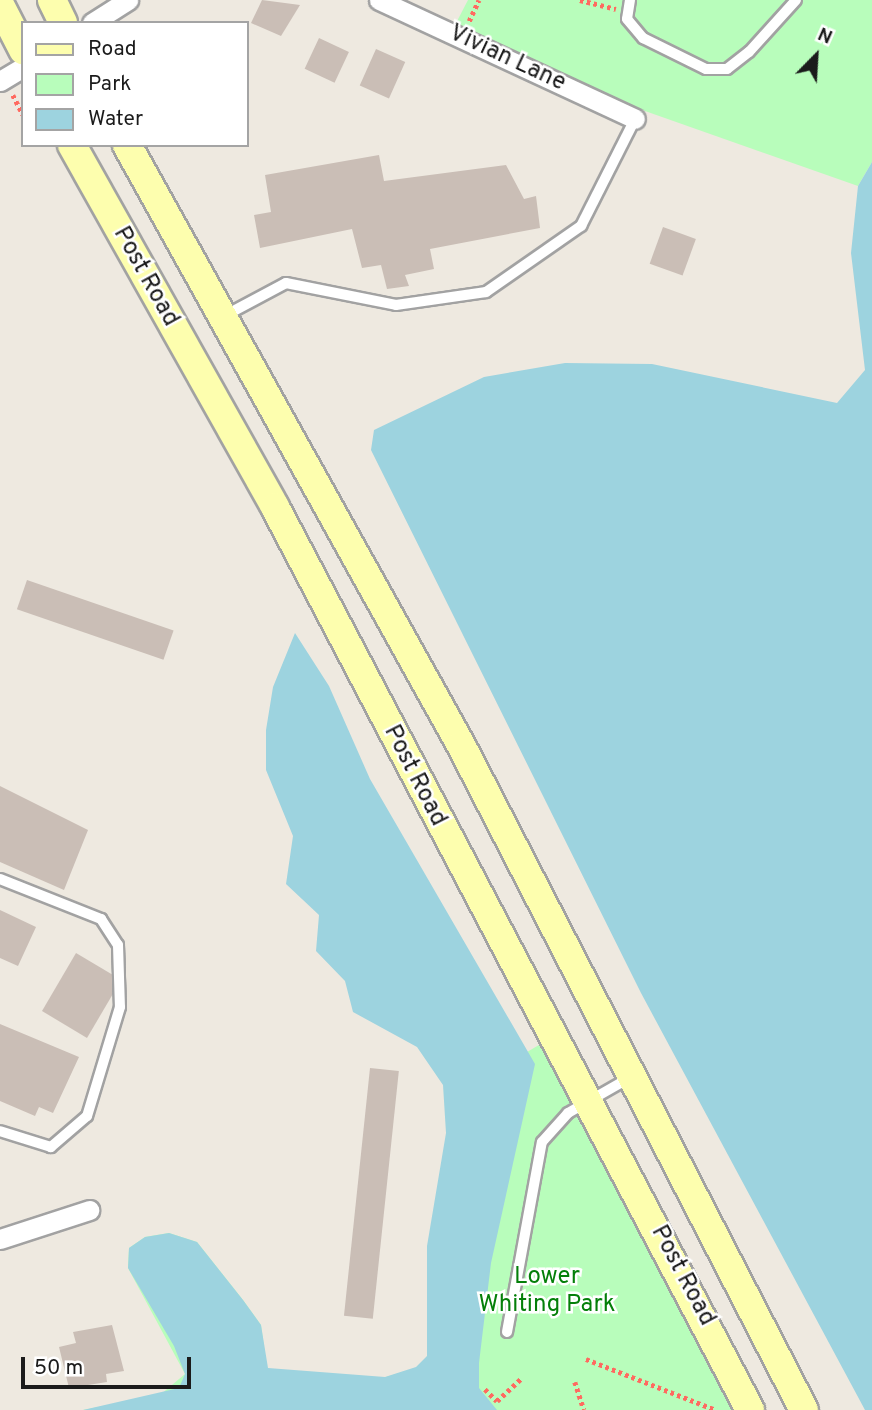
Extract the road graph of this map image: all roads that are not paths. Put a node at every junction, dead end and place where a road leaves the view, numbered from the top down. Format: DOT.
graph roads {
  1 [pos="52,0"];
  2 [pos="128,0"];
  3 [pos="379,0"];
  4 [pos="796,0"];
  5 [pos="629,4"];
  6 [pos="0,5"];
  7 [pos="62,21"];
  8 [pos="95,21"];
  9 [pos="21,46"];
  10 [pos="21,68"];
  11 [pos="0,81"];
  12 [pos="635,119"];
  13 [pos="73,147"];
  14 [pos="128,147"];
  15 [pos="220,319"];
  16 [pos="0,879"];
  17 [pos="632,1076"];
  18 [pos="589,1100"];
  19 [pos="0,1131"];
  20 [pos="89,1210"];
  21 [pos="0,1239"];
  22 [pos="506,1332"];
  23 [pos="750,1410"];
  24 [pos="804,1410"];
  1 -- 7 [label="main road"];
  2 -- 8 [label="street"];
  3 -- 12 [label="street, Vivian Lane"];
  4 -- 5 [label="lane"];
  6 -- 9 [label="main road"];
  10 -- 11 [label="street"];
  12 -- 15 [label="lane"];
  13 -- 18 [label="main road, Post Road"];
  14 -- 15 [label="main road, Post Road"];
  15 -- 17 [label="main road, Post Road"];
  16 -- 19 [label="lane"];
  17 -- 18 [label="lane"];
  17 -- 24 [label="main road, Post Road"];
  18 -- 22 [label="lane"];
  18 -- 23 [label="main road, Post Road"];
  20 -- 21 [label="street"];
}
